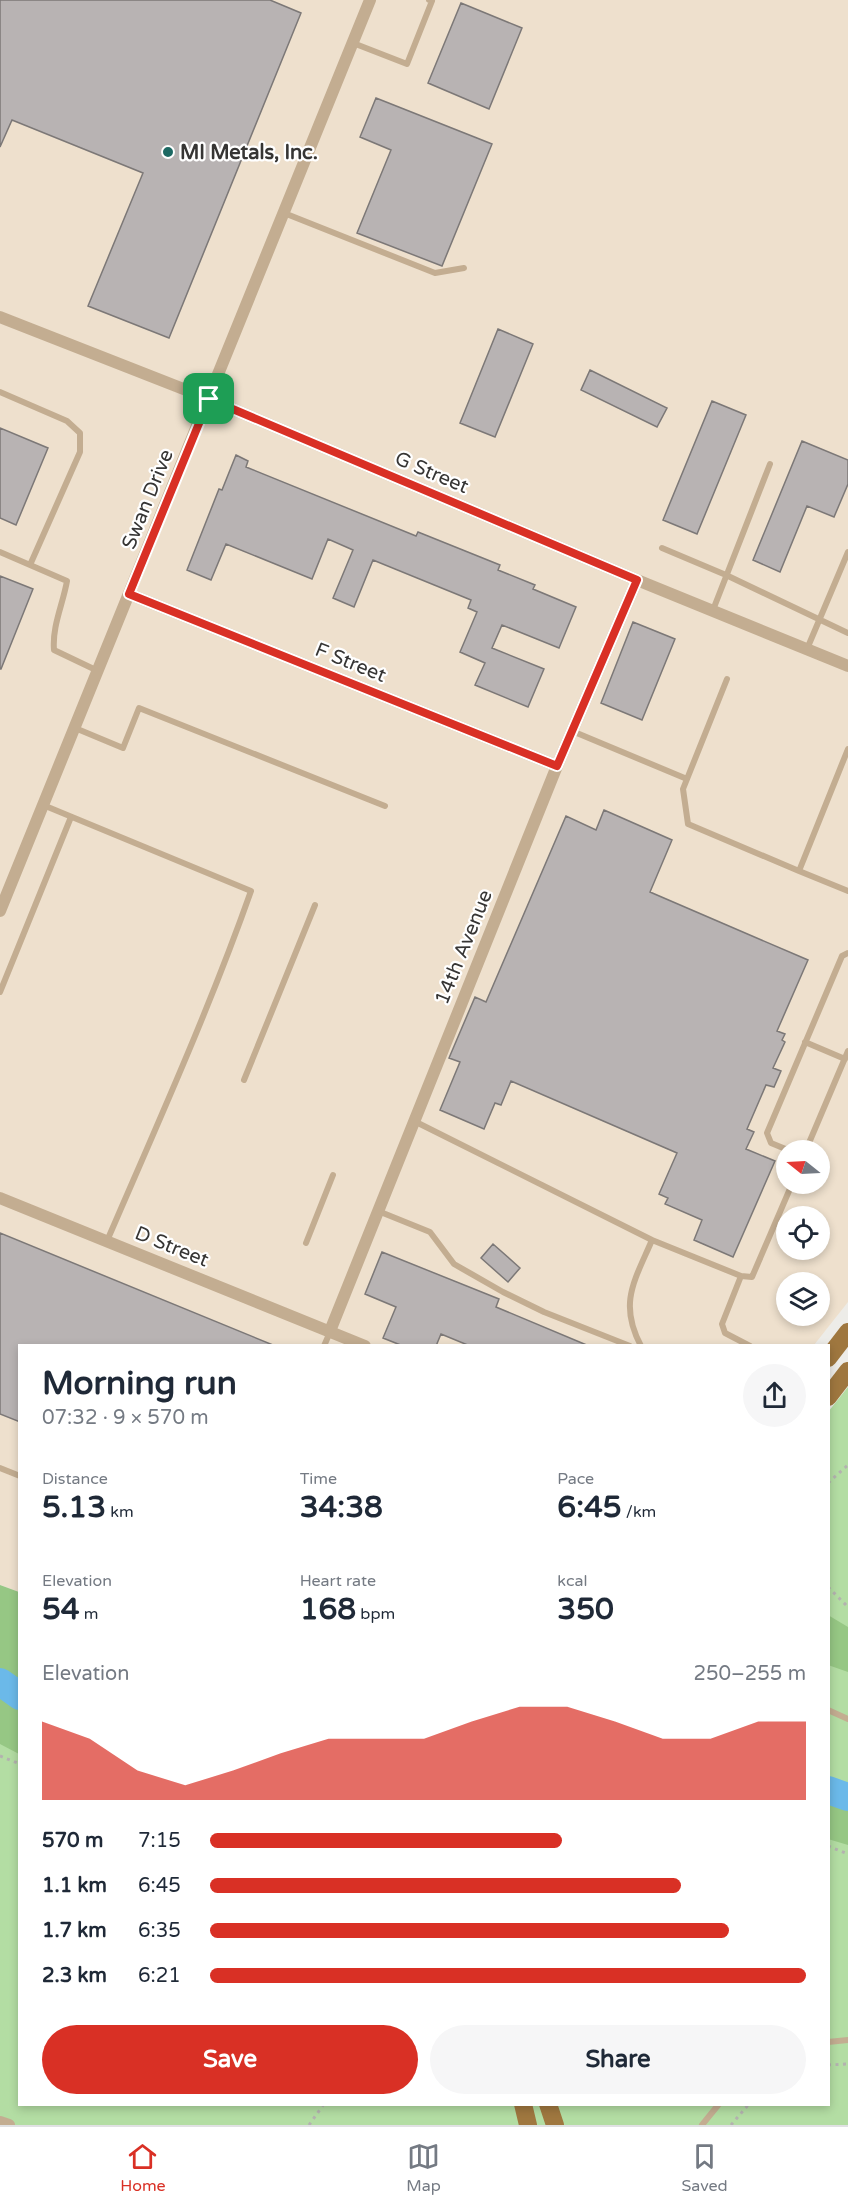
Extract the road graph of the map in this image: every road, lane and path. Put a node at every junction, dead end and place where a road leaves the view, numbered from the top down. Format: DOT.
graph roads {
  1 [pos="370,0"];
  2 [pos="429,0"];
  3 [pos="353,42"];
  4 [pos="284,213"];
  5 [pos="464,268"];
  6 [pos="0,317"];
  7 [pos="0,392"];
  8 [pos="209,399"];
  9 [pos="770,464"];
  10 [pos="662,548"];
  11 [pos="0,552"];
  12 [pos="848,552"];
  13 [pos="30,565"];
  14 [pos="726,575"];
  15 [pos="637,580"];
  16 [pos="129,594"];
  17 [pos="712,611"];
  18 [pos="819,619"];
  19 [pos="848,633"];
  20 [pos="807,650"];
  21 [pos="848,666"];
  22 [pos="98,671"];
  23 [pos="727,679"];
  24 [pos="75,728"];
  25 [pos="572,731"];
  26 [pos="848,749"];
  27 [pos="557,766"];
  28 [pos="687,778"];
  29 [pos="44,805"];
  30 [pos="385,806"];
  31 [pos="71,817"];
  32 [pos="799,871"];
  33 [pos="848,891"];
  34 [pos="315,905"];
  35 [pos="0,911"];
  36 [pos="848,953"];
  37 [pos="0,992"];
  38 [pos="806,1042"];
  39 [pos="848,1051"];
  40 [pos="844,1059"];
  41 [pos="244,1080"];
  42 [pos="414,1121"];
  43 [pos="810,1140"];
  44 [pos="776,1145"];
  45 [pos="333,1175"];
  46 [pos="788,1194"];
  47 [pos="0,1198"];
  48 [pos="378,1210"];
  49 [pos="652,1240"];
  50 [pos="107,1241"];
  51 [pos="306,1243"];
  52 [pos="741,1276"];
  53 [pos="330,1331"];
  54 [pos="848,1332"];
  55 [pos="325,1344"];
  56 [pos="360,1344"];
  57 [pos="625,1344"];
  58 [pos="640,1344"];
  59 [pos="746,1344"];
  60 [pos="830,1355"];
  61 [pos="848,1371"];
  62 [pos="830,1394"];
  63 [pos="848,1465"];
  64 [pos="0,1468"];
  65 [pos="18,1475"];
  66 [pos="830,1481"];
  67 [pos="830,1589"];
  68 [pos="848,1607"];
  69 [pos="830,1711"];
  70 [pos="848,1719"];
  71 [pos="0,1756"];
  72 [pos="18,1763"];
  73 [pos="830,1847"];
  74 [pos="848,1854"];
  75 [pos="848,2040"];
  76 [pos="830,2042"];
  77 [pos="848,2064"];
  78 [pos="830,2065"];
  79 [pos="323,2106"];
  80 [pos="523,2106"];
  81 [pos="549,2106"];
  82 [pos="717,2106"];
  83 [pos="747,2106"];
  84 [pos="0,2121"];
  85 [pos="9,2125"];
  86 [pos="309,2125"];
  87 [pos="528,2125"];
  88 [pos="555,2125"];
  89 [pos="702,2125"];
  90 [pos="731,2125"];
  1 -- 3 [label="street, Swan Drive"];
  2 -- 3 [label="lane"];
  3 -- 4 [label="street, Swan Drive"];
  4 -- 5 [label="lane"];
  4 -- 8 [label="street, Swan Drive"];
  6 -- 8 [label="street, G Street"];
  7 -- 13 [label="lane"];
  8 -- 15 [label="street, G Street"];
  8 -- 16 [label="street, Swan Drive"];
  9 -- 14 [label="lane"];
  10 -- 14 [label="lane"];
  11 -- 13 [label="lane"];
  12 -- 18 [label="lane"];
  13 -- 22 [label="lane"];
  14 -- 17 [label="lane"];
  14 -- 18 [label="lane"];
  15 -- 17 [label="street, G Street"];
  15 -- 25 [label="street, 14th Avenue"];
  16 -- 22 [label="street, Swan Drive"];
  16 -- 27 [label="street, F Street"];
  17 -- 20 [label="street, G Street"];
  18 -- 19 [label="lane"];
  18 -- 20 [label="lane"];
  20 -- 21 [label="street, G Street"];
  22 -- 24 [label="street, Swan Drive"];
  23 -- 28 [label="lane"];
  24 -- 29 [label="street, Swan Drive"];
  24 -- 30 [label="lane"];
  25 -- 27 [label="street, 14th Avenue"];
  25 -- 28 [label="lane"];
  26 -- 32 [label="lane"];
  27 -- 42 [label="street, 14th Avenue"];
  28 -- 32 [label="lane"];
  29 -- 31 [label="lane"];
  29 -- 35 [label="street, Swan Drive"];
  31 -- 37 [label="lane"];
  31 -- 50 [label="lane"];
  32 -- 33 [label="lane"];
  34 -- 41 [label="lane"];
  36 -- 38 [label="lane"];
  38 -- 40 [label="lane"];
  38 -- 44 [label="lane"];
  39 -- 40 [label="lane"];
  40 -- 43 [label="lane"];
  42 -- 48 [label="street, 14th Avenue"];
  42 -- 49 [label="lane"];
  45 -- 51 [label="lane"];
  46 -- 52 [label="lane"];
  47 -- 50 [label="street, D Street"];
  48 -- 53 [label="street, 14th Avenue"];
  48 -- 57 [label="lane"];
  49 -- 52 [label="lane"];
  49 -- 58 [label="lane"];
  50 -- 53 [label="street, D Street"];
  52 -- 59 [label="lane"];
  53 -- 55 [label="lane"];
  53 -- 56 [label="street, D Street"];
  54 -- 60 [label="main road"];
  61 -- 62 [label="main road"];
  63 -- 66 [label="path"];
  64 -- 65 [label="lane"];
  67 -- 68 [label="path"];
  69 -- 70 [label="lane"];
  71 -- 72 [label="path"];
  73 -- 74 [label="path"];
  75 -- 76 [label="lane"];
  77 -- 78 [label="path"];
  79 -- 86 [label="path"];
  80 -- 87 [label="main road"];
  81 -- 88 [label="main road"];
  82 -- 89 [label="lane"];
  83 -- 90 [label="path"];
  84 -- 85 [label="street"];
}
